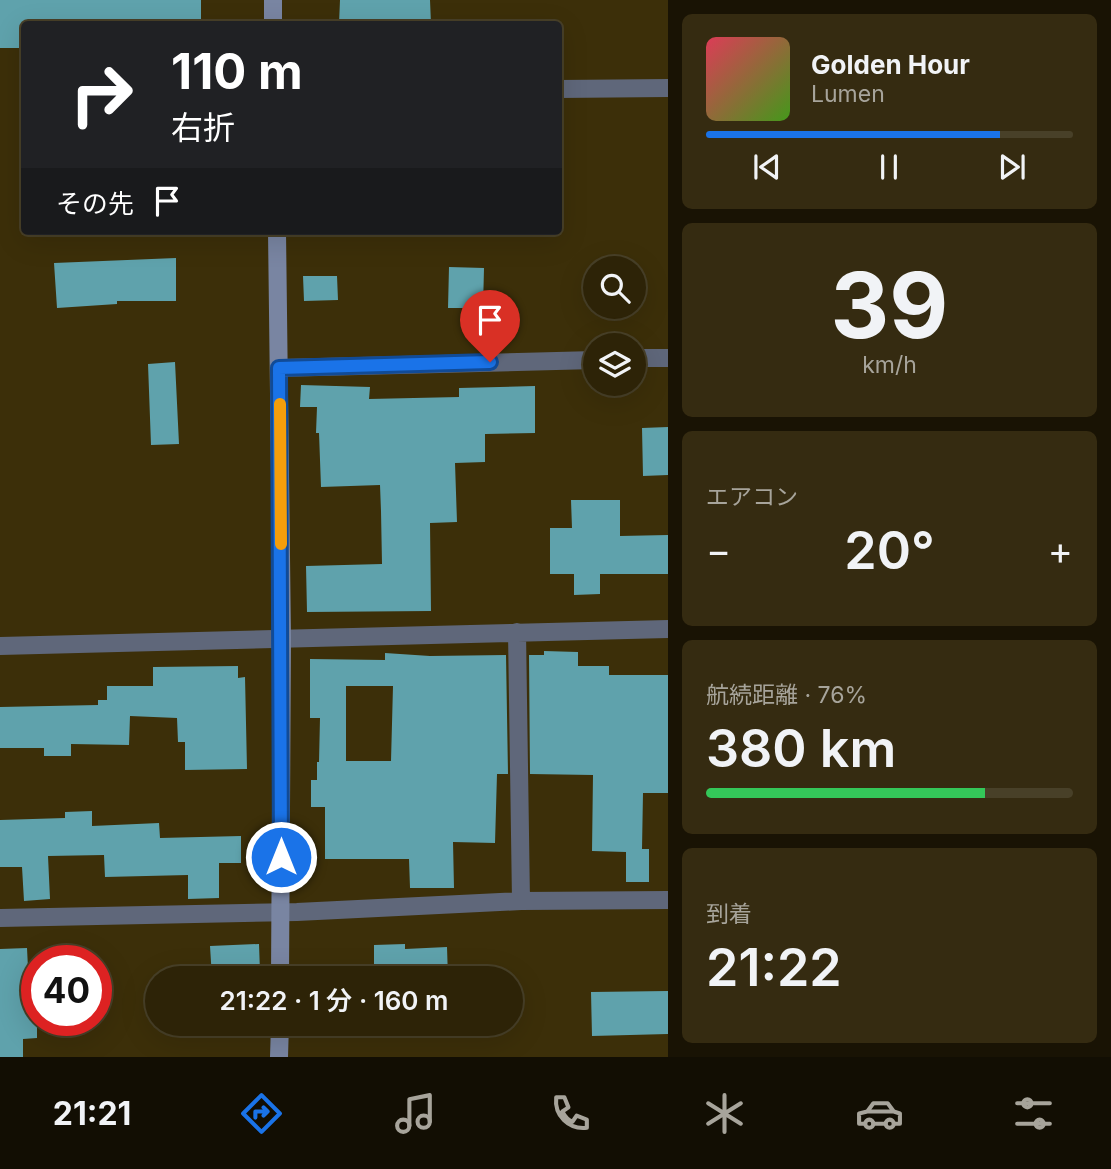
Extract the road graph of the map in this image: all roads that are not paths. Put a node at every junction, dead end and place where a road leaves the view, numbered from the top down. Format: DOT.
graph roads {
  1 [pos="272,0"];
  2 [pos="273,21"];
  3 [pos="668,88"];
  4 [pos="562,89"];
  5 [pos="277,235"];
  6 [pos="646,358"];
  7 [pos="668,358"];
  8 [pos="583,359"];
  9 [pos="279,368"];
  10 [pos="668,629"];
  11 [pos="517,632"];
  12 [pos="282,638"];
  13 [pos="0,646"];
  14 [pos="668,900"];
  15 [pos="522,901"];
  16 [pos="281,911"];
  17 [pos="0,918"];
  18 [pos="280,966"];
  19 [pos="280,1036"];
  20 [pos="279,1057"];
  1 -- 2 [label="street"];
  3 -- 4 [label="street"];
  5 -- 9 [label="street"];
  6 -- 7 [label="street"];
  8 -- 9 [label="street"];
  9 -- 12 [label="street"];
  10 -- 11 [label="street"];
  11 -- 12 [label="street"];
  11 -- 15 [label="street"];
  12 -- 13 [label="street"];
  12 -- 16 [label="street"];
  14 -- 15 [label="street"];
  15 -- 16 [label="street"];
  16 -- 17 [label="street"];
  16 -- 18 [label="street"];
  19 -- 20 [label="street"];
}
